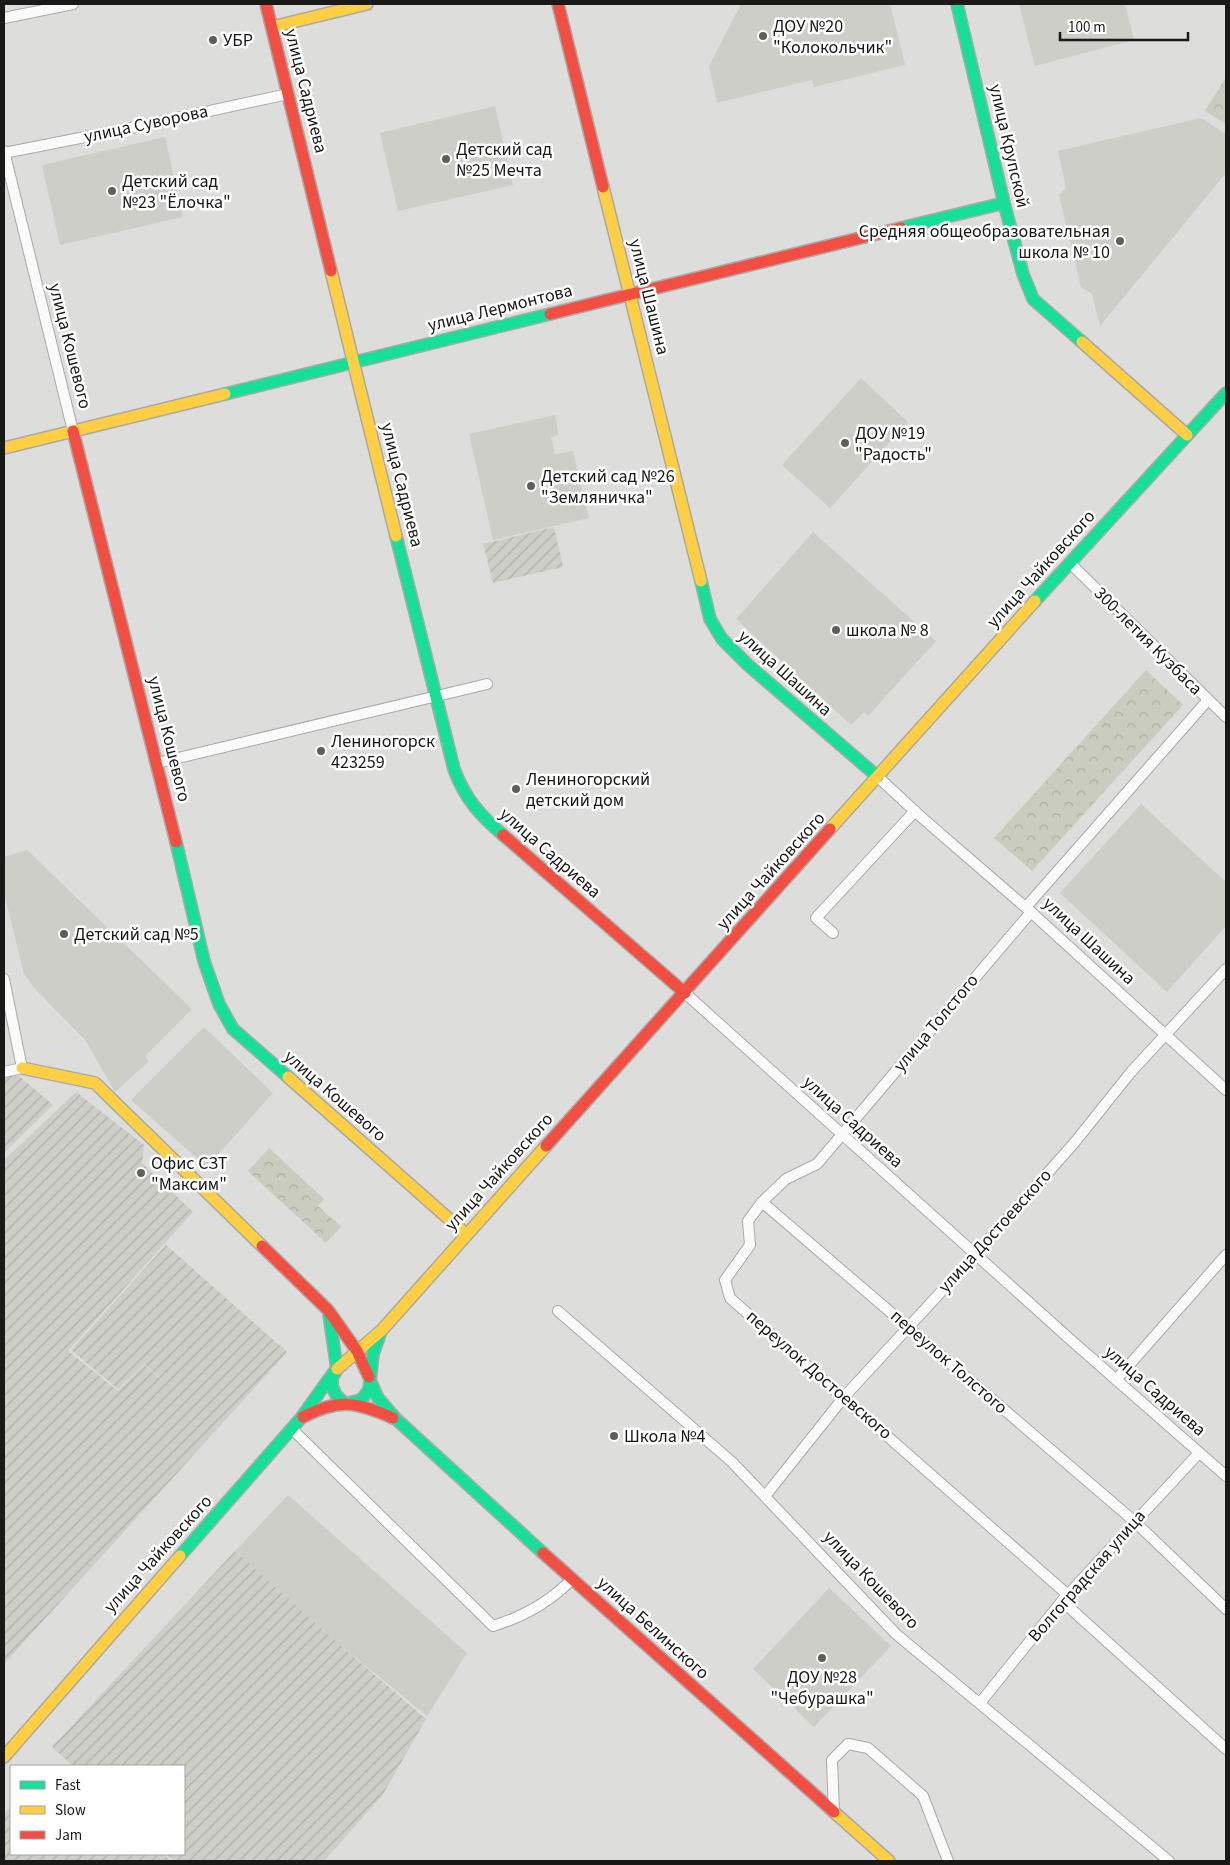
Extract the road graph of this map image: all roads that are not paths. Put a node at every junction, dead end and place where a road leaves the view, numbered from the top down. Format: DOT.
graph roads {
  1 [pos="73,4"];
  2 [pos="266,4"];
  3 [pos="367,4"];
  4 [pos="558,4"];
  5 [pos="957,4"];
  6 [pos="4,18"];
  7 [pos="272,28"];
  8 [pos="288,94"];
  9 [pos="4,152"];
  10 [pos="1004,203"];
  11 [pos="630,294"];
  12 [pos="354,362"];
  13 [pos="1226,393"];
  14 [pos="73,431"];
  15 [pos="1187,435"];
  16 [pos="4,448"];
  17 [pos="1070,564"];
  18 [pos="487,684"];
  19 [pos="436,697"];
  20 [pos="1208,700"];
  21 [pos="1226,717"];
  22 [pos="157,763"];
  23 [pos="878,777"];
  24 [pos="915,811"];
  25 [pos="1028,910"];
  26 [pos="833,933"];
  27 [pos="1226,970"];
  28 [pos="4,979"];
  29 [pos="686,993"];
  30 [pos="1165,1036"];
  31 [pos="22,1068"];
  32 [pos="4,1072"];
  33 [pos="1226,1090"];
  34 [pos="841,1135"];
  35 [pos="762,1202"];
  36 [pos="466,1234"];
  37 [pos="975,1255"];
  38 [pos="1226,1255"];
  39 [pos="328,1310"];
  40 [pos="558,1312"];
  41 [pos="908,1327"];
  42 [pos="382,1330"];
  43 [pos="357,1351"];
  44 [pos="335,1370"];
  45 [pos="370,1379"];
  46 [pos="1116,1380"];
  47 [pos="844,1398"];
  48 [pos="346,1403"];
  49 [pos="301,1418"];
  50 [pos="396,1419"];
  51 [pos="292,1429"];
  52 [pos="1199,1453"];
  53 [pos="1226,1476"];
  54 [pos="766,1496"];
  55 [pos="1134,1521"];
  56 [pos="572,1579"];
  57 [pos="1065,1598"];
  58 [pos="1226,1609"];
  59 [pos="980,1703"];
  60 [pos="1226,1749"];
  61 [pos="4,1757"];
  62 [pos="834,1812"];
  63 [pos="889,1861"];
  64 [pos="948,1861"];
  65 [pos="1169,1861"];
  1 -- 6 [label="street"];
  2 -- 7 [label="street, улица Садриева"];
  3 -- 7 [label="street"];
  4 -- 11 [label="street, улица Шашина"];
  5 -- 10 [label="street, улица Крупской"];
  7 -- 8 [label="street, улица Садриева"];
  8 -- 9 [label="street, улица Суворова"];
  8 -- 12 [label="street, улица Садриева"];
  9 -- 14 [label="street, улица Кошевого"];
  10 -- 11 [label="street, улица Лермонтова"];
  10 -- 15 [label="street, улица Крупской"];
  11 -- 12 [label="street, улица Лермонтова"];
  11 -- 23 [label="street, улица Шашина"];
  12 -- 14 [label="street, улица Лермонтова"];
  12 -- 19 [label="street, улица Садриева"];
  13 -- 15 [label="street, улица Чайковского"];
  14 -- 16 [label="street, улица Лермонтова"];
  14 -- 22 [label="street, улица Кошевого"];
  15 -- 17 [label="street, улица Чайковского"];
  17 -- 20 [label="street, 300-летия Кузбаса"];
  17 -- 23 [label="street, улица Чайковского"];
  18 -- 19 [label="street"];
  19 -- 22 [label="street"];
  19 -- 29 [label="street, улица Садриева"];
  20 -- 21 [label="street, 300-летия Кузбаса"];
  20 -- 25 [label="street, улица Толстого"];
  22 -- 36 [label="street, улица Кошевого"];
  23 -- 24 [label="street, улица Шашина"];
  23 -- 29 [label="street, улица Чайковского"];
  24 -- 25 [label="street, улица Шашина"];
  24 -- 26 [label="street"];
  25 -- 30 [label="street, улица Шашина"];
  25 -- 34 [label="street, улица Толстого"];
  27 -- 30 [label="street, улица Достоевского"];
  28 -- 31 [label="street"];
  29 -- 34 [label="street, улица Садриева"];
  29 -- 36 [label="street, улица Чайковского"];
  30 -- 33 [label="street, улица Шашина"];
  30 -- 37 [label="street, улица Достоевского"];
  31 -- 32 [label="street"];
  31 -- 39 [label="street"];
  34 -- 35 [label="street, переулок Достоевского"];
  34 -- 37 [label="street, улица Садриева"];
  35 -- 41 [label="street, переулок Толстого"];
  35 -- 47 [label="street, переулок Достоевского"];
  36 -- 42 [label="street, улица Чайковского"];
  37 -- 41 [label="street, улица Достоевского"];
  37 -- 46 [label="street, улица Садриева"];
  38 -- 46 [label="street"];
  39 -- 43 [label="street"];
  39 -- 44 [label="street"];
  40 -- 54 [label="street, улица Кошевого"];
  41 -- 47 [label="street, улица Достоевского"];
  41 -- 55 [label="street, переулок Толстого"];
  42 -- 43 [label="street, улица Чайковского"];
  42 -- 45 [label="street"];
  43 -- 44 [label="street, улица Чайковского"];
  43 -- 45 [label="street"];
  44 -- 45 [label="street"];
  44 -- 48 [label="street"];
  44 -- 49 [label="street, улица Чайковского"];
  45 -- 48 [label="street"];
  45 -- 50 [label="street"];
  46 -- 52 [label="street, улица Садриева"];
  47 -- 54 [label="street, улица Достоевского"];
  47 -- 57 [label="street, переулок Достоевского"];
  48 -- 49 [label="street"];
  48 -- 50 [label="street"];
  49 -- 51 [label="street, улица Чайковского"];
  50 -- 56 [label="street, улица Белинского"];
  51 -- 56 [label="street"];
  51 -- 61 [label="street, улица Чайковского"];
  52 -- 53 [label="street, улица Садриева"];
  52 -- 55 [label="street, Волгоградская улица"];
  54 -- 59 [label="street, улица Кошевого"];
  55 -- 57 [label="street, Волгоградская улица"];
  55 -- 58 [label="street, переулок Толстого"];
  56 -- 62 [label="street, улица Белинского"];
  57 -- 59 [label="street, Волгоградская улица"];
  57 -- 60 [label="street, переулок Достоевского"];
  59 -- 65 [label="street, улица Кошевого"];
  62 -- 63 [label="street, улица Белинского"];
  62 -- 64 [label="street"];
}
